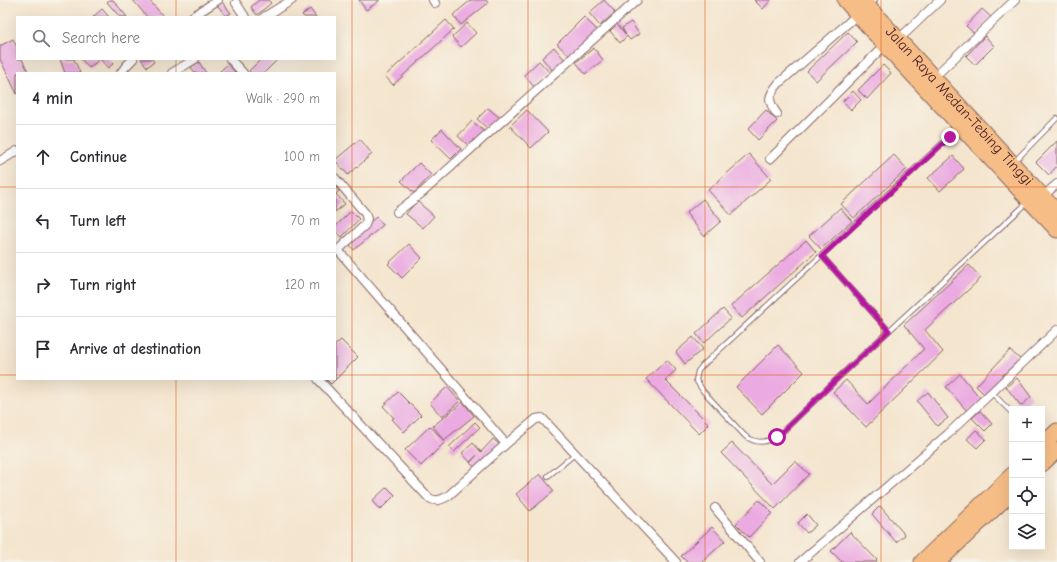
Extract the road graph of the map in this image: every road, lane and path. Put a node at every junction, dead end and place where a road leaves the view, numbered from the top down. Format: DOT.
graph roads {
  1 [pos="218,0"];
  2 [pos="292,0"];
  3 [pos="637,0"];
  4 [pos="845,0"];
  5 [pos="940,0"];
  6 [pos="1015,0"];
  7 [pos="236,1"];
  8 [pos="865,5"];
  9 [pos="194,16"];
  10 [pos="244,16"];
  11 [pos="266,16"];
  12 [pos="892,42"];
  13 [pos="132,60"];
  14 [pos="193,60"];
  15 [pos="231,60"];
  16 [pos="122,72"];
  17 [pos="174,72"];
  18 [pos="242,72"];
  19 [pos="933,78"];
  20 [pos="777,114"];
  21 [pos="958,117"];
  22 [pos="1057,118"];
  23 [pos="16,152"];
  24 [pos="770,159"];
  25 [pos="0,161"];
  26 [pos="1013,164"];
  27 [pos="336,179"];
  28 [pos="1057,184"];
  29 [pos="1036,198"];
  30 [pos="397,212"];
  31 [pos="1057,212"];
  32 [pos="1057,230"];
  33 [pos="336,250"];
  34 [pos="822,256"];
  35 [pos="1057,330"];
  36 [pos="889,331"];
  37 [pos="319,380"];
  38 [pos="992,393"];
  39 [pos="1009,410"];
  40 [pos="1057,431"];
  41 [pos="1045,443"];
  42 [pos="506,444"];
  43 [pos="1057,450"];
  44 [pos="575,454"];
  45 [pos="1045,461"];
  46 [pos="548,476"];
  47 [pos="1009,478"];
  48 [pos="1009,495"];
  49 [pos="715,508"];
  50 [pos="676,562"];
  51 [pos="760,562"];
  52 [pos="800,562"];
  53 [pos="922,562"];
  54 [pos="938,562"];
  1 -- 9 [label="street"];
  2 -- 11 [label="street"];
  3 -- 30 [label="street"];
  4 -- 8 [label="highway, Jalan Raya Medan-Tebing Tinggi"];
  5 -- 12 [label="street"];
  6 -- 19 [label="street"];
  7 -- 10 [label="street"];
  8 -- 12 [label="highway, Jalan Raya Medan-Tebing Tinggi"];
  8 -- 20 [label="street"];
  12 -- 19 [label="highway, Jalan Raya Medan-Tebing Tinggi"];
  12 -- 21 [label="highway, Jalan Raya Medan-Tebing Tinggi"];
  12 -- 24 [label="street"];
  13 -- 16 [label="street"];
  14 -- 17 [label="street"];
  15 -- 18 [label="street"];
  19 -- 21 [label="highway, Jalan Raya Medan-Tebing Tinggi"];
  21 -- 26 [label="highway, Jalan Raya Medan-Tebing Tinggi"];
  21 -- 29 [label="highway, Jalan Raya Medan-Tebing Tinggi"];
  21 -- 34 [label="lane"];
  22 -- 26 [label="lane"];
  23 -- 25 [label="street"];
  26 -- 29 [label="highway, Jalan Raya Medan-Tebing Tinggi"];
  27 -- 33 [label="street"];
  28 -- 29 [label="street"];
  29 -- 31 [label="highway, Jalan Raya Medan-Tebing Tinggi"];
  29 -- 32 [label="highway, Jalan Raya Medan-Tebing Tinggi"];
  29 -- 36 [label="lane"];
  33 -- 42 [label="street"];
  34 -- 36 [label="lane"];
  34 -- 36 [label="lane"];
  35 -- 38 [label="street"];
  37 -- 42 [label="street"];
  38 -- 39 [label="lane"];
  38 -- 52 [label="street"];
  40 -- 41 [label="highway"];
  42 -- 44 [label="street"];
  43 -- 45 [label="highway"];
  44 -- 46 [label="lane"];
  44 -- 50 [label="street"];
  47 -- 53 [label="highway"];
  48 -- 54 [label="highway"];
  49 -- 51 [label="street"];
}
